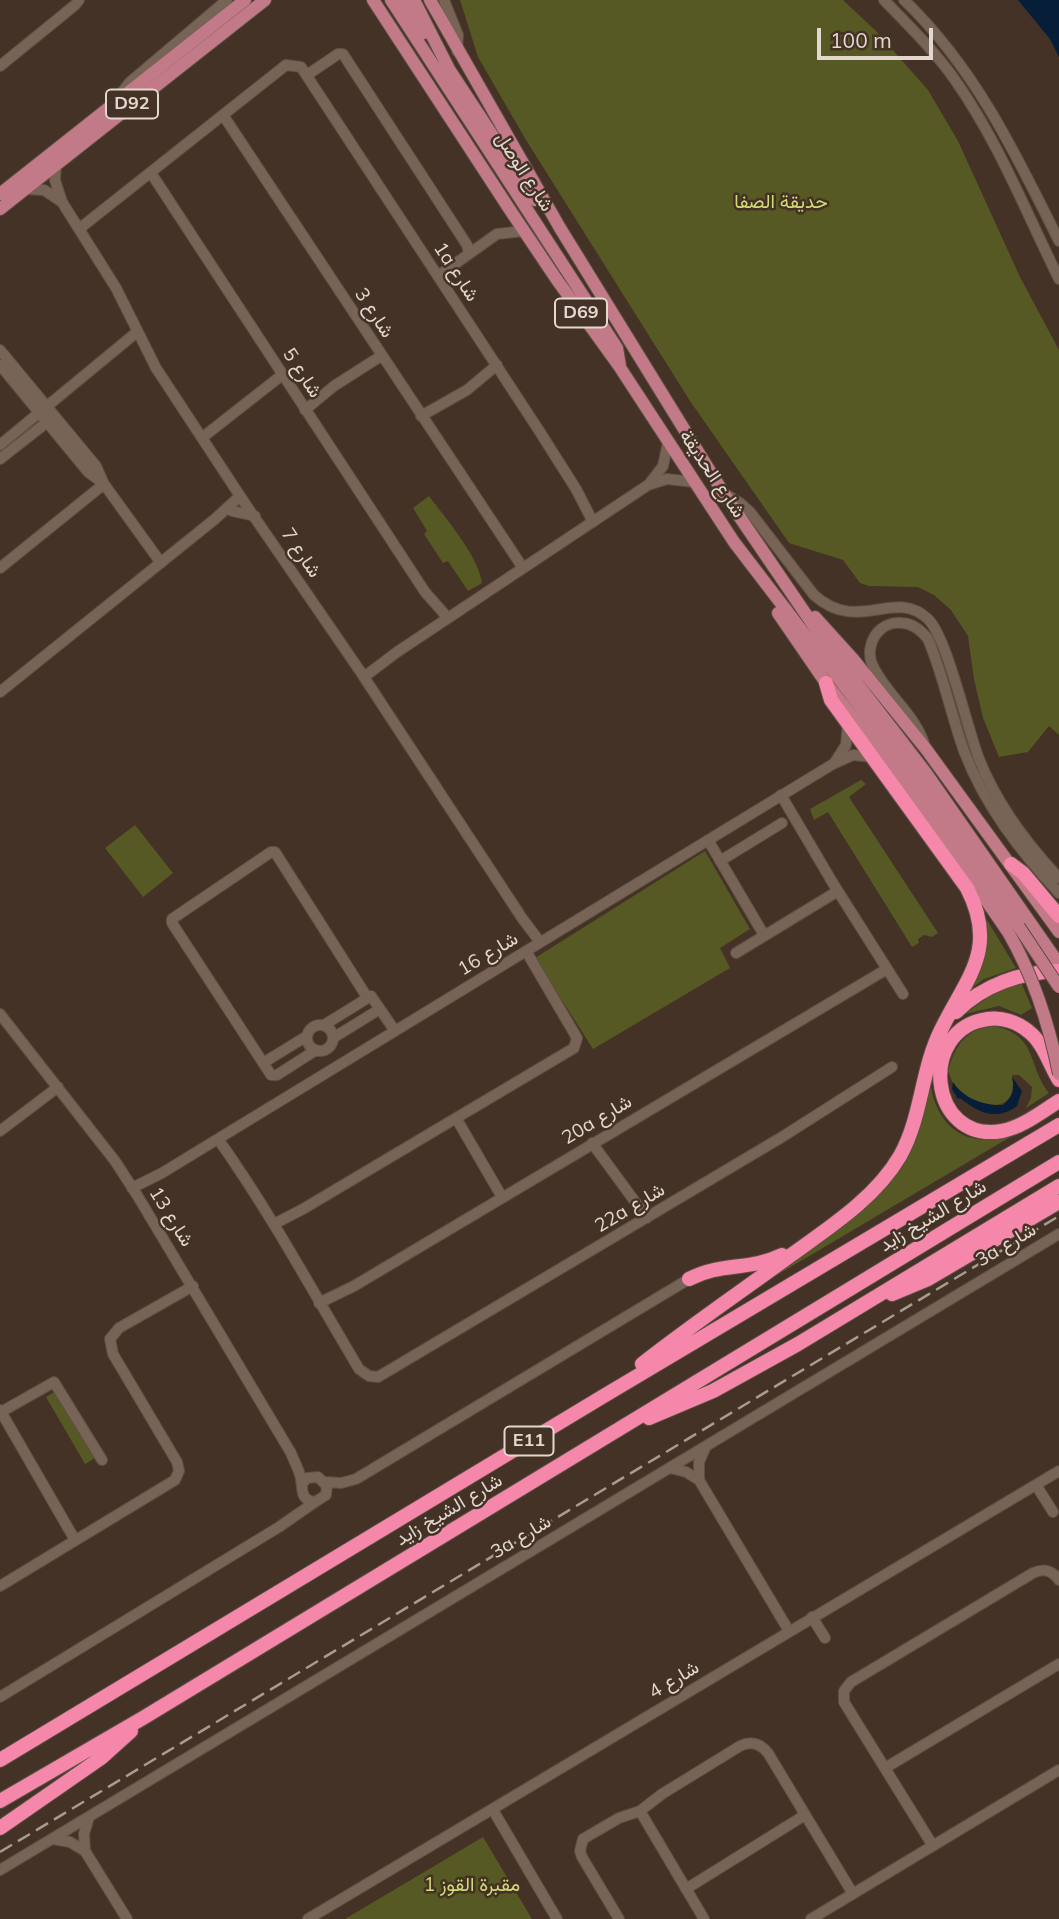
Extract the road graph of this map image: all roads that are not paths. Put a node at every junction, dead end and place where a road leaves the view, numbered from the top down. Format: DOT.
graph roads {
  1 [pos="79,0"];
  2 [pos="227,0"];
  3 [pos="245,0"];
  4 [pos="265,0"];
  5 [pos="362,0"];
  6 [pos="373,0"];
  7 [pos="391,0"];
  8 [pos="401,0"];
  9 [pos="414,0"];
  10 [pos="430,0"];
  11 [pos="444,0"];
  12 [pos="884,0"];
  13 [pos="904,0"];
  14 [pos="217,4"];
  15 [pos="909,24"];
  16 [pos="391,29"];
  17 [pos="435,42"];
  18 [pos="457,51"];
  19 [pos="0,66"];
  20 [pos="307,75"];
  21 [pos="971,77"];
  22 [pos="114,104"];
  23 [pos="223,115"];
  24 [pos="56,165"];
  25 [pos="151,173"];
  26 [pos="24,190"];
  27 [pos="1016,190"];
  28 [pos="0,194"];
  29 [pos="62,202"];
  30 [pos="0,209"];
  31 [pos="510,210"];
  32 [pos="560,228"];
  33 [pos="79,229"];
  34 [pos="524,231"];
  35 [pos="497,234"];
  36 [pos="1059,241"];
  37 [pos="1059,253"];
  38 [pos="466,255"];
  39 [pos="436,273"];
  40 [pos="1059,279"];
  41 [pos="137,332"];
  42 [pos="1,351"];
  43 [pos="381,356"];
  44 [pos="0,365"];
  45 [pos="620,366"];
  46 [pos="499,368"];
  47 [pos="284,378"];
  48 [pos="303,407"];
  49 [pos="43,409"];
  50 [pos="423,419"];
  51 [pos="46,423"];
  52 [pos="201,434"];
  53 [pos="14,441"];
  54 [pos="668,442"];
  55 [pos="0,444"];
  56 [pos="0,459"];
  57 [pos="232,482"];
  58 [pos="694,482"];
  59 [pos="104,484"];
  60 [pos="648,485"];
  61 [pos="724,494"];
  62 [pos="242,499"];
  63 [pos="231,508"];
  64 [pos="255,516"];
  65 [pos="596,520"];
  66 [pos="164,560"];
  67 [pos="0,568"];
  68 [pos="520,570"];
  69 [pos="773,596"];
  70 [pos="800,605"];
  71 [pos="445,620"];
  72 [pos="362,674"];
  73 [pos="826,683"];
  74 [pos="0,692"];
  75 [pos="848,723"];
  76 [pos="926,749"];
  77 [pos="873,757"];
  78 [pos="833,764"];
  79 [pos="781,795"];
  80 [pos="782,823"];
  81 [pos="708,840"];
  82 [pos="720,861"];
  83 [pos="1011,864"];
  84 [pos="1059,878"];
  85 [pos="836,888"];
  86 [pos="1059,893"];
  87 [pos="1059,916"];
  88 [pos="1019,927"];
  89 [pos="1059,932"];
  90 [pos="764,935"];
  91 [pos="533,947"];
  92 [pos="736,953"];
  93 [pos="1059,964"];
  94 [pos="885,966"];
  95 [pos="1059,971"];
  96 [pos="1059,987"];
  97 [pos="903,993"];
  98 [pos="367,997"];
  99 [pos="380,1009"];
  100 [pos="0,1014"];
  101 [pos="324,1025"];
  102 [pos="395,1031"];
  103 [pos="940,1032"];
  104 [pos="307,1036"];
  105 [pos="326,1046"];
  106 [pos="263,1063"];
  107 [pos="338,1066"];
  108 [pos="892,1067"];
  109 [pos="1059,1074"];
  110 [pos="1059,1080"];
  111 [pos="56,1084"];
  112 [pos="1059,1101"];
  113 [pos="456,1118"];
  114 [pos="1059,1125"];
  115 [pos="0,1130"];
  116 [pos="220,1137"];
  117 [pos="595,1141"];
  118 [pos="1059,1162"];
  119 [pos="1059,1186"];
  120 [pos="134,1191"];
  121 [pos="502,1197"];
  122 [pos="1059,1202"];
  123 [pos="643,1220"];
  124 [pos="276,1227"];
  125 [pos="1059,1234"];
  126 [pos="811,1241"];
  127 [pos="689,1279"];
  128 [pos="192,1284"];
  129 [pos="867,1301"];
  130 [pos="321,1306"];
  131 [pos="602,1397"];
  132 [pos="1,1411"];
  133 [pos="622,1428"];
  134 [pos="706,1446"];
  135 [pos="292,1453"];
  136 [pos="103,1460"];
  137 [pos="670,1468"];
  138 [pos="1059,1471"];
  139 [pos="320,1479"];
  140 [pos="699,1480"];
  141 [pos="1036,1485"];
  142 [pos="302,1489"];
  143 [pos="315,1502"];
  144 [pos="1053,1512"];
  145 [pos="292,1518"];
  146 [pos="77,1539"];
  147 [pos="1058,1579"];
  148 [pos="0,1586"];
  149 [pos="812,1617"];
  150 [pos="789,1631"];
  151 [pos="824,1639"];
  152 [pos="1059,1664"];
  153 [pos="2,1692"];
  154 [pos="143,1718"];
  155 [pos="0,1760"];
  156 [pos="885,1768"];
  157 [pos="1059,1770"];
  158 [pos="0,1801"];
  159 [pos="493,1810"];
  160 [pos="640,1811"];
  161 [pos="806,1815"];
  162 [pos="89,1817"];
  163 [pos="0,1828"];
  164 [pos="53,1839"];
  165 [pos="933,1846"];
  166 [pos="85,1851"];
  167 [pos="0,1870"];
  168 [pos="686,1889"];
  169 [pos="853,1894"];
  170 [pos="127,1919"];
  171 [pos="308,1919"];
  172 [pos="557,1919"];
  173 [pos="619,1919"];
  174 [pos="704,1919"];
  175 [pos="811,1919"];
  1 -- 19 [label="street"];
  2 -- 14 [label="street"];
  3 -- 22 [label="main road, D92"];
  4 -- 24 [label="main road, D92"];
  5 -- 16 [label="main road"];
  6 -- 16 [label="main road"];
  7 -- 45 [label="main road, شارع الوصل"];
  8 -- 17 [label="main road"];
  9 -- 17 [label="main road"];
  10 -- 18 [label="main road"];
  11 -- 18 [label="street"];
  12 -- 15 [label="street"];
  13 -- 21 [label="street"];
  14 -- 22 [label="street"];
  15 -- 21 [label="street"];
  15 -- 27 [label="street"];
  16 -- 31 [label="main road, شارع الحديقة / D69"];
  17 -- 32 [label="main road, شارع الحديقة / D69"];
  18 -- 32 [label="main road"];
  20 -- 23 [label="street"];
  20 -- 38 [label="street"];
  20 -- 39 [label="street, 1a شارع"];
  21 -- 36 [label="street"];
  22 -- 28 [label="main road, D92"];
  23 -- 25 [label="street"];
  23 -- 43 [label="street, شارع 3"];
  24 -- 26 [label="main road, D92"];
  24 -- 29 [label="street, شارع 7"];
  25 -- 33 [label="street"];
  25 -- 47 [label="street, شارع 5"];
  26 -- 29 [label="street"];
  26 -- 30 [label="main road, D92"];
  27 -- 37 [label="street"];
  27 -- 40 [label="street"];
  29 -- 33 [label="street, شارع 7"];
  31 -- 34 [label="main road, شارع الحديقة / D69"];
  31 -- 35 [label="street"];
  32 -- 61 [label="main road, شارع الحديقة / D69"];
  33 -- 41 [label="street, شارع 7"];
  34 -- 35 [label="street"];
  34 -- 45 [label="main road, شارع الحديقة / D69"];
  35 -- 38 [label="street"];
  38 -- 39 [label="street"];
  39 -- 46 [label="street, 1a شارع"];
  41 -- 49 [label="street"];
  41 -- 52 [label="street, شارع 7"];
  42 -- 49 [label="street"];
  43 -- 48 [label="street"];
  43 -- 50 [label="street, شارع 3"];
  44 -- 49 [label="street"];
  45 -- 54 [label="main road, شارع الحديقة / D69"];
  46 -- 50 [label="street"];
  46 -- 65 [label="street, 1a شارع"];
  47 -- 48 [label="street, شارع 5"];
  47 -- 52 [label="street"];
  48 -- 71 [label="street, شارع 5"];
  49 -- 51 [label="street"];
  49 -- 53 [label="street"];
  49 -- 59 [label="street"];
  50 -- 68 [label="street, شارع 3"];
  51 -- 53 [label="street"];
  51 -- 59 [label="street"];
  52 -- 57 [label="street, شارع 7"];
  53 -- 55 [label="street"];
  53 -- 56 [label="street"];
  54 -- 58 [label="main road, شارع الحديقة / D69"];
  54 -- 60 [label="street"];
  57 -- 62 [label="street, شارع 7"];
  57 -- 63 [label="street"];
  58 -- 60 [label="street"];
  58 -- 69 [label="main road, شارع الحديقة / D69"];
  59 -- 66 [label="street"];
  59 -- 67 [label="street"];
  60 -- 65 [label="street"];
  61 -- 70 [label="main road, شارع الحديقة / D69"];
  61 -- 84 [label="street"];
  62 -- 63 [label="street"];
  62 -- 64 [label="street, شارع 7"];
  63 -- 64 [label="street"];
  63 -- 66 [label="street"];
  64 -- 72 [label="street, شارع 7"];
  65 -- 68 [label="street"];
  66 -- 74 [label="street"];
  68 -- 71 [label="street"];
  69 -- 73 [label="main road"];
  69 -- 88 [label="main road, شارع الحديقة / D69"];
  70 -- 76 [label="main road"];
  70 -- 88 [label="main road, شارع الحديقة / D69"];
  71 -- 72 [label="street"];
  72 -- 91 [label="street, شارع 7"];
  73 -- 75 [label="highway"];
  73 -- 88 [label="main road"];
  75 -- 77 [label="highway"];
  75 -- 78 [label="street"];
  76 -- 83 [label="main road"];
  76 -- 86 [label="street"];
  77 -- 78 [label="street, شارع 16"];
  77 -- 103 [label="highway"];
  78 -- 79 [label="street, شارع 16"];
  79 -- 81 [label="street, شارع 16"];
  79 -- 85 [label="street"];
  80 -- 82 [label="street"];
  81 -- 82 [label="street"];
  81 -- 91 [label="street, شارع 16"];
  82 -- 90 [label="street"];
  83 -- 87 [label="highway"];
  83 -- 89 [label="main road"];
  85 -- 90 [label="street"];
  85 -- 94 [label="street"];
  88 -- 93 [label="main road, D69"];
  88 -- 96 [label="main road, D69, bridge"];
  88 -- 109 [label="main road, bridge"];
  90 -- 92 [label="street"];
  91 -- 102 [label="street, شارع 16"];
  91 -- 113 [label="street, شارع 7"];
  94 -- 97 [label="street"];
  94 -- 117 [label="street, 20a شارع"];
  95 -- 103 [label="highway"];
  98 -- 99 [label="street"];
  98 -- 101 [label="street"];
  98 -- 106 [label="street"];
  99 -- 102 [label="street"];
  99 -- 105 [label="street"];
  100 -- 111 [label="street, شارع 13"];
  101 -- 104 [label="street"];
  101 -- 105 [label="street"];
  102 -- 107 [label="street, شارع 16"];
  103 -- 126 [label="highway"];
  104 -- 105 [label="street"];
  104 -- 106 [label="street"];
  105 -- 106 [label="street"];
  105 -- 107 [label="street"];
  107 -- 116 [label="street, شارع 16"];
  108 -- 123 [label="street, 22a شارع"];
  110 -- 112 [label="highway"];
  111 -- 115 [label="street"];
  111 -- 120 [label="street, شارع 13"];
  113 -- 121 [label="street"];
  113 -- 124 [label="street"];
  114 -- 131 [label="highway, شارع الشيخ زايد / E11"];
  116 -- 120 [label="street, شارع 16"];
  116 -- 124 [label="street"];
  117 -- 121 [label="street, 20a شارع"];
  117 -- 123 [label="street"];
  118 -- 133 [label="highway, شارع الشيخ زايد / E11"];
  119 -- 129 [label="highway"];
  120 -- 128 [label="street, شارع 13"];
  121 -- 130 [label="street, 20a شارع"];
  122 -- 129 [label="highway"];
  123 -- 130 [label="street, 22a شارع"];
  124 -- 130 [label="street"];
  125 -- 134 [label="street, 3a شارع"];
  126 -- 127 [label="highway"];
  126 -- 131 [label="highway"];
  127 -- 139 [label="street"];
  128 -- 135 [label="street, شارع 13"];
  128 -- 146 [label="street"];
  129 -- 133 [label="highway"];
  131 -- 155 [label="highway, شارع الشيخ زايد / E11"];
  132 -- 136 [label="street"];
  132 -- 146 [label="street"];
  133 -- 154 [label="highway, شارع الشيخ زايد / E11"];
  134 -- 137 [label="street, 3a شارع"];
  134 -- 140 [label="street"];
  135 -- 139 [label="street, شارع 13"];
  135 -- 142 [label="street, شارع 13"];
  137 -- 140 [label="street"];
  137 -- 162 [label="street, 3a شارع"];
  138 -- 141 [label="street, شارع 4"];
  139 -- 142 [label="street"];
  139 -- 143 [label="street"];
  140 -- 150 [label="street"];
  141 -- 144 [label="street"];
  141 -- 149 [label="street, شارع 4"];
  142 -- 143 [label="street"];
  142 -- 145 [label="street"];
  143 -- 145 [label="street"];
  145 -- 153 [label="street"];
  146 -- 148 [label="street"];
  147 -- 156 [label="street"];
  149 -- 150 [label="street, شارع 4"];
  149 -- 151 [label="street"];
  150 -- 159 [label="street, شارع 4"];
  152 -- 156 [label="street"];
  154 -- 158 [label="highway, شارع الشيخ زايد / E11"];
  154 -- 163 [label="highway"];
  156 -- 165 [label="street"];
  157 -- 165 [label="street"];
  159 -- 171 [label="street, شارع 4"];
  159 -- 172 [label="street"];
  160 -- 161 [label="street"];
  160 -- 168 [label="street"];
  160 -- 173 [label="street"];
  161 -- 168 [label="street"];
  161 -- 169 [label="street"];
  162 -- 164 [label="street, 3a شارع"];
  162 -- 166 [label="street"];
  164 -- 166 [label="street"];
  164 -- 167 [label="street, 3a شارع"];
  165 -- 169 [label="street"];
  166 -- 170 [label="street"];
  168 -- 174 [label="street"];
  169 -- 175 [label="street"];
}
